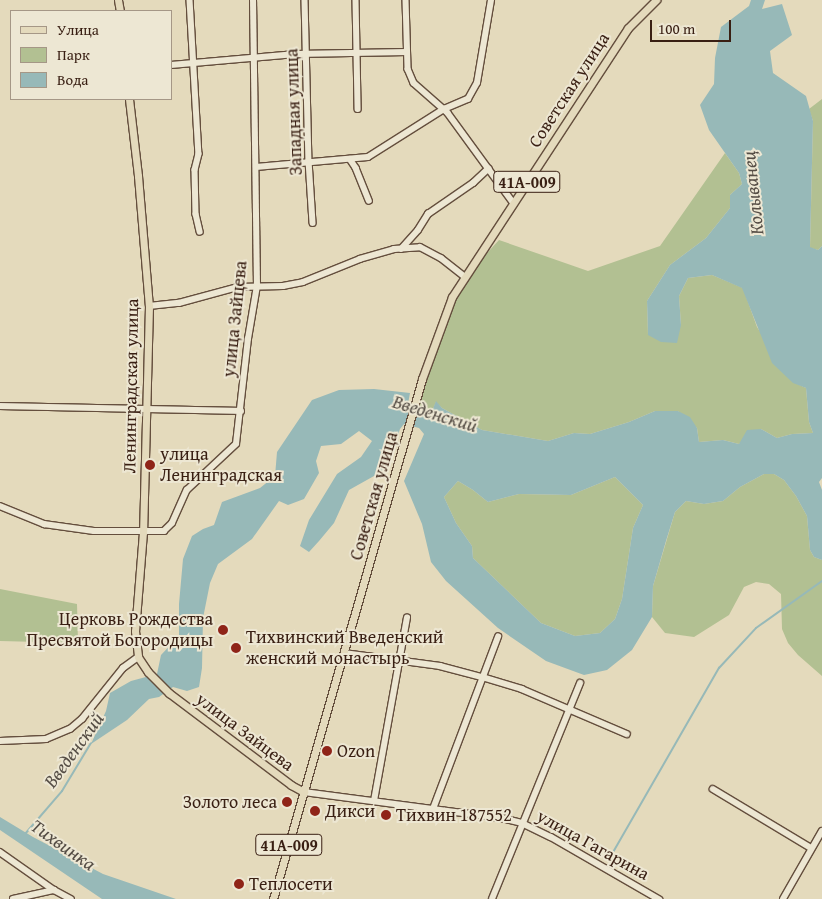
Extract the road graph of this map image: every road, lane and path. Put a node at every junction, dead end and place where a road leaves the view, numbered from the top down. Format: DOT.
graph roads {
  1 [pos="190,0"];
  2 [pos="253,0"];
  3 [pos="305,0"];
  4 [pos="356,0"];
  5 [pos="406,0"];
  6 [pos="491,0"];
  7 [pos="656,0"];
  8 [pos="407,52"];
  9 [pos="307,54"];
  10 [pos="358,54"];
  11 [pos="254,57"];
  12 [pos="195,62"];
  13 [pos="172,65"];
  14 [pos="129,100"];
  15 [pos="358,109"];
  16 [pos="444,109"];
  17 [pos="350,159"];
  18 [pos="309,162"];
  19 [pos="256,167"];
  20 [pos="488,169"];
  21 [pos="369,200"];
  22 [pos="513,202"];
  23 [pos="313,223"];
  24 [pos="200,232"];
  25 [pos="401,249"];
  26 [pos="465,276"];
  27 [pos="257,286"];
  28 [pos="149,306"];
  29 [pos="0,406"];
  30 [pos="147,410"];
  31 [pos="241,411"];
  32 [pos="0,506"];
  33 [pos="143,532"];
  34 [pos="407,618"];
  35 [pos="498,637"];
  36 [pos="344,653"];
  37 [pos="138,657"];
  38 [pos="397,662"];
  39 [pos="148,672"];
  40 [pos="482,677"];
  41 [pos="580,682"];
  42 [pos="570,709"];
  43 [pos="627,734"];
  44 [pos="0,741"];
  45 [pos="713,789"];
  46 [pos="304,792"];
  47 [pos="374,801"];
  48 [pos="432,808"];
  49 [pos="522,823"];
  50 [pos="822,831"];
  51 [pos="811,848"];
  52 [pos="0,852"];
  53 [pos="54,890"];
  54 [pos="13,899"];
  55 [pos="71,899"];
  56 [pos="273,899"];
  57 [pos="492,899"];
  58 [pos="659,899"];
  59 [pos="783,899"];
  1 -- 12 [label="street"];
  2 -- 11 [label="street, улица Зайцева"];
  3 -- 9 [label="street, Западная улица"];
  4 -- 10 [label="street"];
  5 -- 8 [label="street"];
  6 -- 16 [label="street"];
  7 -- 22 [label="main road, Советская улица / 41А-009"];
  8 -- 10 [label="street"];
  8 -- 16 [label="street"];
  9 -- 10 [label="street"];
  9 -- 11 [label="street"];
  9 -- 18 [label="street, Западная улица"];
  10 -- 15 [label="street"];
  11 -- 12 [label="street"];
  11 -- 19 [label="street, улица Зайцева"];
  12 -- 13 [label="street"];
  12 -- 24 [label="street"];
  14 -- 28 [label="main road, Ленинградская улица"];
  16 -- 17 [label="street"];
  16 -- 20 [label="street"];
  17 -- 18 [label="street"];
  17 -- 21 [label="street"];
  18 -- 19 [label="street"];
  18 -- 23 [label="street, Западная улица"];
  19 -- 27 [label="street, улица Зайцева"];
  20 -- 22 [label="street"];
  20 -- 25 [label="street"];
  22 -- 26 [label="main road, Советская улица / 41А-009"];
  25 -- 26 [label="street"];
  25 -- 27 [label="street"];
  26 -- 36 [label="main road, Советская улица / 41А-009"];
  27 -- 28 [label="street"];
  27 -- 31 [label="street, улица Зайцева"];
  28 -- 30 [label="main road, Ленинградская улица"];
  29 -- 30 [label="street"];
  30 -- 31 [label="street"];
  30 -- 33 [label="main road, Ленинградская улица"];
  31 -- 33 [label="street, улица Зайцева"];
  32 -- 33 [label="street, улица Зайцева"];
  33 -- 37 [label="main road, Ленинградская улица"];
  34 -- 38 [label="street"];
  35 -- 40 [label="street"];
  36 -- 38 [label="street"];
  36 -- 46 [label="main road, Советская улица / 41А-009"];
  37 -- 39 [label="main road, Ленинградская улица"];
  37 -- 44 [label="street"];
  38 -- 40 [label="street"];
  38 -- 47 [label="street"];
  39 -- 46 [label="main road, улица Зайцева"];
  40 -- 42 [label="street"];
  40 -- 48 [label="street"];
  41 -- 42 [label="street"];
  42 -- 43 [label="street"];
  42 -- 49 [label="street"];
  45 -- 51 [label="street"];
  46 -- 47 [label="street, улица Гагарина"];
  46 -- 56 [label="main road, 41А-009"];
  47 -- 48 [label="street, улица Гагарина"];
  48 -- 49 [label="street, улица Гагарина"];
  49 -- 57 [label="street"];
  49 -- 58 [label="street, улица Гагарина"];
  50 -- 51 [label="street"];
  51 -- 59 [label="street"];
  52 -- 53 [label="street"];
  53 -- 54 [label="street"];
  53 -- 55 [label="street"];
}
